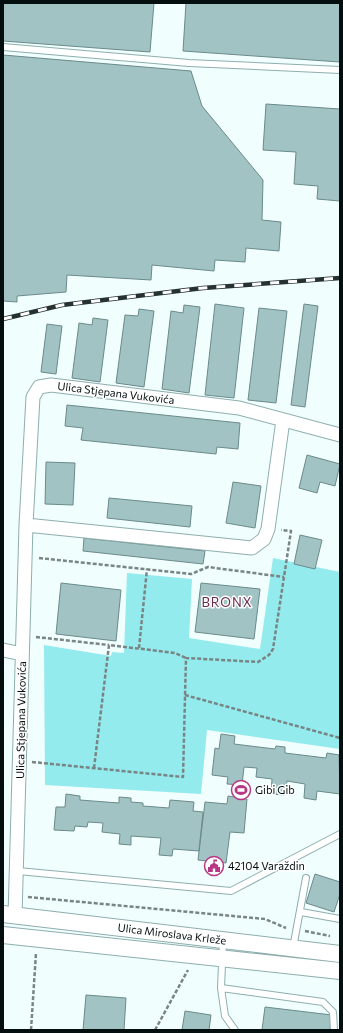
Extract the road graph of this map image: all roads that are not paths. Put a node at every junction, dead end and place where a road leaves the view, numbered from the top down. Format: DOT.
graph roads {
  1 [pos="3,47"];
  2 [pos="340,70"];
  3 [pos="284,420"];
  4 [pos="340,435"];
  5 [pos="26,525"];
  6 [pos="3,650"];
  7 [pos="22,654"];
  8 [pos="340,834"];
  9 [pos="18,872"];
  10 [pos="306,878"];
  11 [pos="301,912"];
  12 [pos="9,915"];
  13 [pos="340,919"];
  14 [pos="3,935"];
  15 [pos="223,940"];
  16 [pos="340,947"];
  17 [pos="299,949"];
  18 [pos="340,954"];
  19 [pos="221,958"];
  20 [pos="281,965"];
  21 [pos="340,970"];
  22 [pos="340,978"];
  23 [pos="221,988"];
  24 [pos="235,1030"];
  25 [pos="334,1030"];
  1 -- 2 [label="lane"];
  3 -- 4 [label="street, Ulica Stjepana Vukovića"];
  3 -- 5 [label="street"];
  3 -- 5 [label="street, Ulica Stjepana Vukovića"];
  5 -- 7 [label="street, Ulica Stjepana Vukovića"];
  6 -- 7 [label="street"];
  7 -- 9 [label="street, Ulica Stjepana Vukovića"];
  8 -- 9 [label="lane"];
  9 -- 12 [label="street, Ulica Stjepana Vukovića"];
  10 -- 11 [label="lane"];
  11 -- 13 [label="lane"];
  11 -- 17 [label="lane"];
  12 -- 15 [label="street, Ulica Miroslava Krleže"];
  14 -- 19 [label="street, Ulica Miroslava Krleže"];
  15 -- 17 [label="street, Ulica Miroslava Krleže"];
  15 -- 19 [label="lane"];
  16 -- 17 [label="street"];
  17 -- 18 [label="street, Ulica Miroslava Krleže"];
  19 -- 20 [label="street, Ulica Miroslava Krleže"];
  19 -- 23 [label="lane"];
  20 -- 21 [label="street, Ulica Miroslava Krleže"];
  20 -- 22 [label="street"];
  23 -- 24 [label="lane"];
  23 -- 25 [label="lane"];
}
